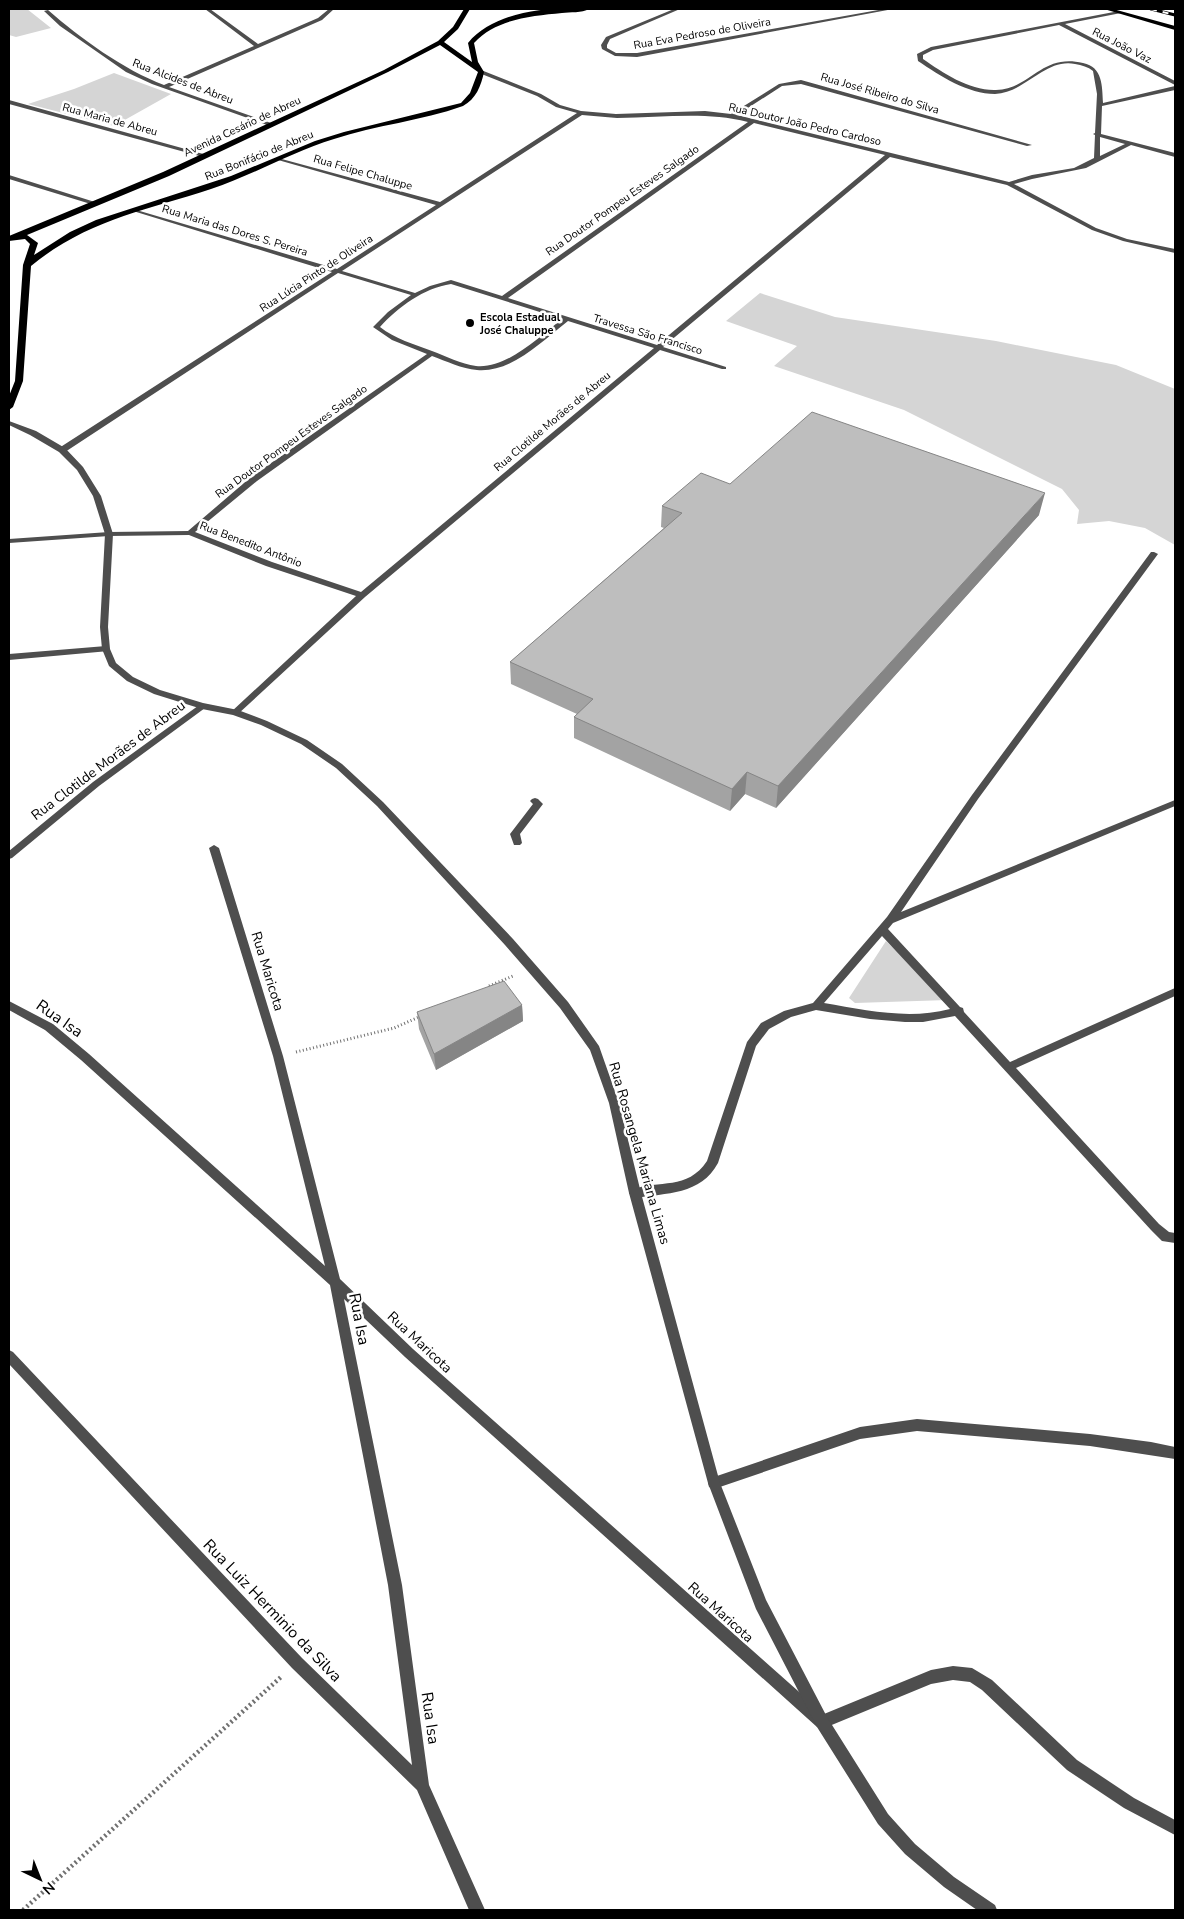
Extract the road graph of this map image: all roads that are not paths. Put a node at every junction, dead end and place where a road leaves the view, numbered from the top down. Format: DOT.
graph roads {
  1 [pos="207,9"];
  2 [pos="332,9"];
  3 [pos="467,9"];
  4 [pos="586,9"];
  5 [pos="678,9"];
  6 [pos="891,9"];
  7 [pos="1107,9"];
  8 [pos="1128,9"];
  9 [pos="46,11"];
  10 [pos="1119,12"];
  11 [pos="1175,22"];
  12 [pos="1061,24"];
  13 [pos="1175,28"];
  14 [pos="440,42"];
  15 [pos="258,46"];
  16 [pos="481,72"];
  17 [pos="1175,83"];
  18 [pos="166,86"];
  19 [pos="1175,88"];
  20 [pos="9,102"];
  21 [pos="1100,105"];
  22 [pos="581,113"];
  23 [pos="732,116"];
  24 [pos="753,121"];
  25 [pos="269,124"];
  26 [pos="1096,134"];
  27 [pos="1131,143"];
  28 [pos="1029,145"];
  29 [pos="890,154"];
  30 [pos="1175,155"];
  31 [pos="206,156"];
  32 [pos="1097,158"];
  33 [pos="280,159"];
  34 [pos="9,177"];
  35 [pos="1009,184"];
  36 [pos="96,204"];
  37 [pos="440,204"];
  38 [pos="135,210"];
  39 [pos="12,238"];
  40 [pos="1175,251"];
  41 [pos="28,265"];
  42 [pos="337,271"];
  43 [pos="416,295"];
  44 [pos="504,298"];
  45 [pos="566,318"];
  46 [pos="658,348"];
  47 [pos="432,353"];
  48 [pos="724,368"];
  49 [pos="9,407"];
  50 [pos="9,424"];
  51 [pos="62,450"];
  52 [pos="190,533"];
  53 [pos="109,534"];
  54 [pos="9,541"];
  55 [pos="1154,554"];
  56 [pos="362,595"];
  57 [pos="106,649"];
  58 [pos="9,657"];
  59 [pos="202,706"];
  60 [pos="235,712"];
  61 [pos="535,801"];
  62 [pos="1175,803"];
  63 [pos="517,842"];
  64 [pos="214,848"];
  65 [pos="9,856"];
  66 [pos="890,920"];
  67 [pos="882,929"];
  68 [pos="1175,992"];
  69 [pos="9,1005"];
  70 [pos="816,1006"];
  71 [pos="958,1011"];
  72 [pos="1009,1067"];
  73 [pos="636,1193"];
  74 [pos="1175,1238"];
  75 [pos="335,1282"];
  76 [pos="9,1356"];
  77 [pos="1175,1453"];
  78 [pos="714,1483"];
  79 [pos="822,1722"];
  80 [pos="422,1785"];
  81 [pos="1175,1828"];
  82 [pos="477,1910"];
  83 [pos="990,1910"];
  1 -- 15 [label="street"];
  2 -- 15 [label="street"];
  3 -- 14 [label="main road, Avenida Cesário de Abreu"];
  4 -- 16 [label="main road"];
  5 -- 6 [label="street, Rua Eva Pedroso de Oliveira"];
  7 -- 10 [label="main road"];
  8 -- 11 [label="main road"];
  9 -- 18 [label="street, Rua Alcides de Abreu"];
  10 -- 12 [label="street"];
  10 -- 13 [label="main road"];
  12 -- 17 [label="street, Rua João Vaz"];
  12 -- 21 [label="street"];
  14 -- 16 [label="main road"];
  14 -- 25 [label="main road, Avenida Cesário de Abreu"];
  15 -- 18 [label="street"];
  16 -- 22 [label="street, Rua Doutor João Pedro Cardoso"];
  16 -- 33 [label="main road, Rua Bonifácio de Abreu"];
  18 -- 25 [label="street, Rua Alcides de Abreu"];
  19 -- 21 [label="street"];
  20 -- 31 [label="street, Rua Maria de Abreu"];
  21 -- 26 [label="street"];
  22 -- 23 [label="street, Rua Doutor João Pedro Cardoso"];
  22 -- 37 [label="street, Rua Lúcia Pinto de Oliveira"];
  23 -- 24 [label="street, Rua Doutor João Pedro Cardoso"];
  23 -- 28 [label="street, Rua José Ribeiro do Silva"];
  24 -- 29 [label="street, Rua Doutor João Pedro Cardoso"];
  24 -- 44 [label="street, Rua Doutor Pompeu Esteves Salgado"];
  25 -- 31 [label="main road, Avenida Cesário de Abreu"];
  26 -- 27 [label="street"];
  26 -- 32 [label="street"];
  27 -- 30 [label="street"];
  27 -- 32 [label="street"];
  29 -- 35 [label="street, Rua Doutor João Pedro Cardoso"];
  29 -- 46 [label="street, Rua Clotilde Morães de Abreu"];
  31 -- 36 [label="main road, Avenida Cesário de Abreu"];
  32 -- 35 [label="street"];
  33 -- 37 [label="street, Rua Felipe Chaluppe"];
  33 -- 38 [label="main road, Rua Bonifácio de Abreu"];
  34 -- 36 [label="street"];
  35 -- 40 [label="street, Rua Doutor João Pedro Cardoso"];
  36 -- 39 [label="main road, Avenida Cesário de Abreu"];
  37 -- 42 [label="street, Rua Lúcia Pinto de Oliveira"];
  38 -- 41 [label="main road, Rua Bonifácio de Abreu"];
  38 -- 42 [label="street, Rua Maria das Dores S. Pereira"];
  39 -- 41 [label="main road"];
  41 -- 49 [label="main road"];
  42 -- 43 [label="street, Rua Maria das Dores S. Pereira"];
  42 -- 51 [label="street, Rua Lúcia Pinto de Oliveira"];
  43 -- 44 [label="street, Travessa São Francisco"];
  43 -- 47 [label="street, Travessa São Francisco"];
  44 -- 45 [label="street, Travessa São Francisco"];
  45 -- 46 [label="street, Travessa São Francisco"];
  45 -- 47 [label="street"];
  46 -- 48 [label="street, Travessa São Francisco"];
  46 -- 56 [label="street, Rua Clotilde Morães de Abreu"];
  47 -- 52 [label="street, Rua Doutor Pompeu Esteves Salgado"];
  50 -- 51 [label="street, Rua Rosangela Mariana Limas"];
  51 -- 53 [label="street, Rua Rosangela Mariana Limas"];
  52 -- 53 [label="street, Rua Benedito Antônio"];
  52 -- 56 [label="street, Rua Benedito Antônio"];
  53 -- 54 [label="street, Rua Benedito Antônio"];
  53 -- 57 [label="street, Rua Rosangela Mariana Limas"];
  55 -- 66 [label="street"];
  56 -- 60 [label="street, Rua Clotilde Morães de Abreu"];
  57 -- 58 [label="street"];
  57 -- 59 [label="street, Rua Rosangela Mariana Limas"];
  59 -- 60 [label="street, Rua Rosangela Mariana Limas"];
  59 -- 65 [label="street, Rua Clotilde Morães de Abreu"];
  60 -- 73 [label="street, Rua Rosangela Mariana Limas"];
  61 -- 63 [label="street"];
  62 -- 66 [label="street"];
  64 -- 75 [label="street, Rua Maricota"];
  66 -- 67 [label="street"];
  67 -- 70 [label="street"];
  67 -- 71 [label="street"];
  68 -- 72 [label="street"];
  69 -- 75 [label="street, Rua Isa"];
  70 -- 71 [label="street"];
  70 -- 73 [label="street"];
  71 -- 72 [label="street"];
  72 -- 74 [label="street"];
  73 -- 78 [label="street, Rua Rosangela Mariana Limas"];
  75 -- 79 [label="street, Rua Maricota"];
  75 -- 80 [label="street, Rua Isa"];
  76 -- 80 [label="street, Rua Luiz Herminio da Silva"];
  77 -- 78 [label="street"];
  78 -- 79 [label="street, Rua Rosangela Mariana Limas"];
  79 -- 81 [label="street"];
  79 -- 83 [label="street, Rua Rosangela Mariana Limas"];
  80 -- 82 [label="street, Rua Luiz Herminio da Silva"];
}
